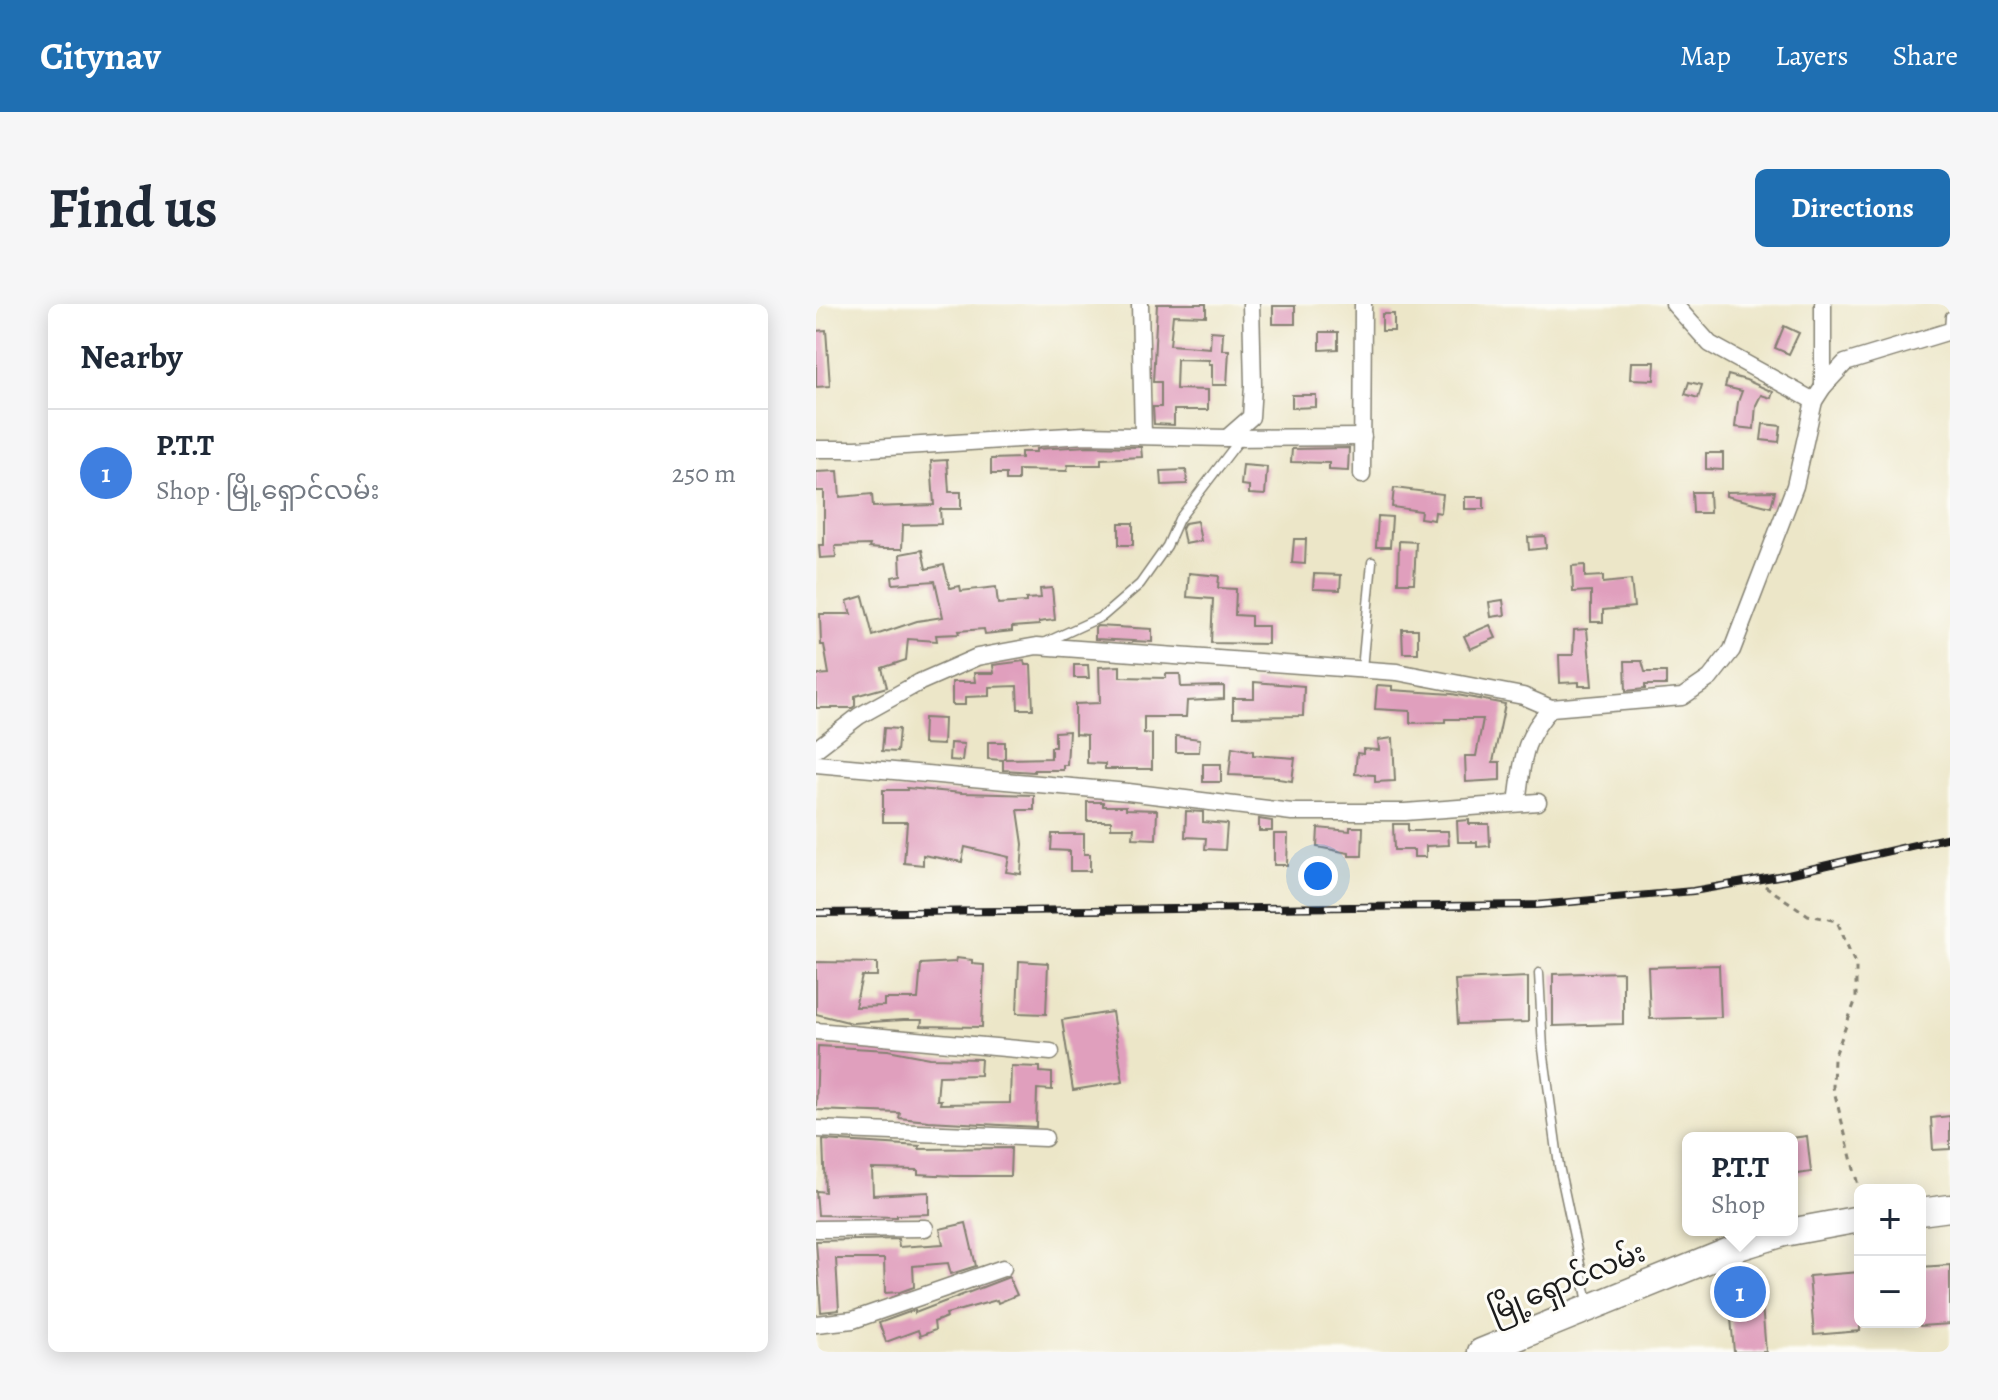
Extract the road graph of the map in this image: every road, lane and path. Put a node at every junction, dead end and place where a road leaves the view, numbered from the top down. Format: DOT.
graph roads {
  1 [pos="1140,304"];
  2 [pos="1251,304"];
  3 [pos="1363,304"];
  4 [pos="1674,304"];
  5 [pos="1823,304"];
  6 [pos="1950,326"];
  7 [pos="1819,394"];
  8 [pos="1143,435"];
  9 [pos="1363,437"];
  10 [pos="1234,438"];
  11 [pos="816,449"];
  12 [pos="1362,475"];
  13 [pos="1372,562"];
  14 [pos="1037,646"];
  15 [pos="1362,670"];
  16 [pos="1551,708"];
  17 [pos="816,749"];
  18 [pos="816,764"];
  19 [pos="1538,802"];
  20 [pos="1517,803"];
  21 [pos="1765,886"];
  22 [pos="1539,973"];
  23 [pos="816,1031"];
  24 [pos="1051,1052"];
  25 [pos="816,1129"];
  26 [pos="1045,1138"];
  27 [pos="1858,1184"];
  28 [pos="1950,1208"];
  29 [pos="1926,1211"];
  30 [pos="1854,1220"];
  31 [pos="925,1228"];
  32 [pos="816,1229"];
  33 [pos="1798,1230"];
  34 [pos="1774,1236"];
  35 [pos="1003,1268"];
  36 [pos="1589,1307"];
  37 [pos="816,1324"];
  38 [pos="1481,1352"];
  1 -- 8 [label="street"];
  2 -- 10 [label="street"];
  3 -- 9 [label="street"];
  4 -- 7 [label="street"];
  5 -- 7 [label="street"];
  6 -- 7 [label="street"];
  7 -- 16 [label="street"];
  8 -- 10 [label="street"];
  8 -- 11 [label="street"];
  9 -- 10 [label="street"];
  9 -- 12 [label="street"];
  10 -- 14 [label="lane"];
  13 -- 15 [label="lane"];
  14 -- 15 [label="street"];
  14 -- 17 [label="street"];
  15 -- 16 [label="street"];
  16 -- 20 [label="street"];
  18 -- 20 [label="street"];
  19 -- 20 [label="street"];
  21 -- 27 [label="path"];
  22 -- 36 [label="lane"];
  23 -- 24 [label="street"];
  25 -- 26 [label="street"];
  28 -- 29 [label="highway"];
  30 -- 33 [label="highway, မြို့ရှောင်လမ်း"];
  31 -- 32 [label="street"];
  34 -- 36 [label="highway, မြို့ရှောင်လမ်း"];
  35 -- 37 [label="street"];
  36 -- 38 [label="highway, မြို့ရှောင်လမ်း"];
}
